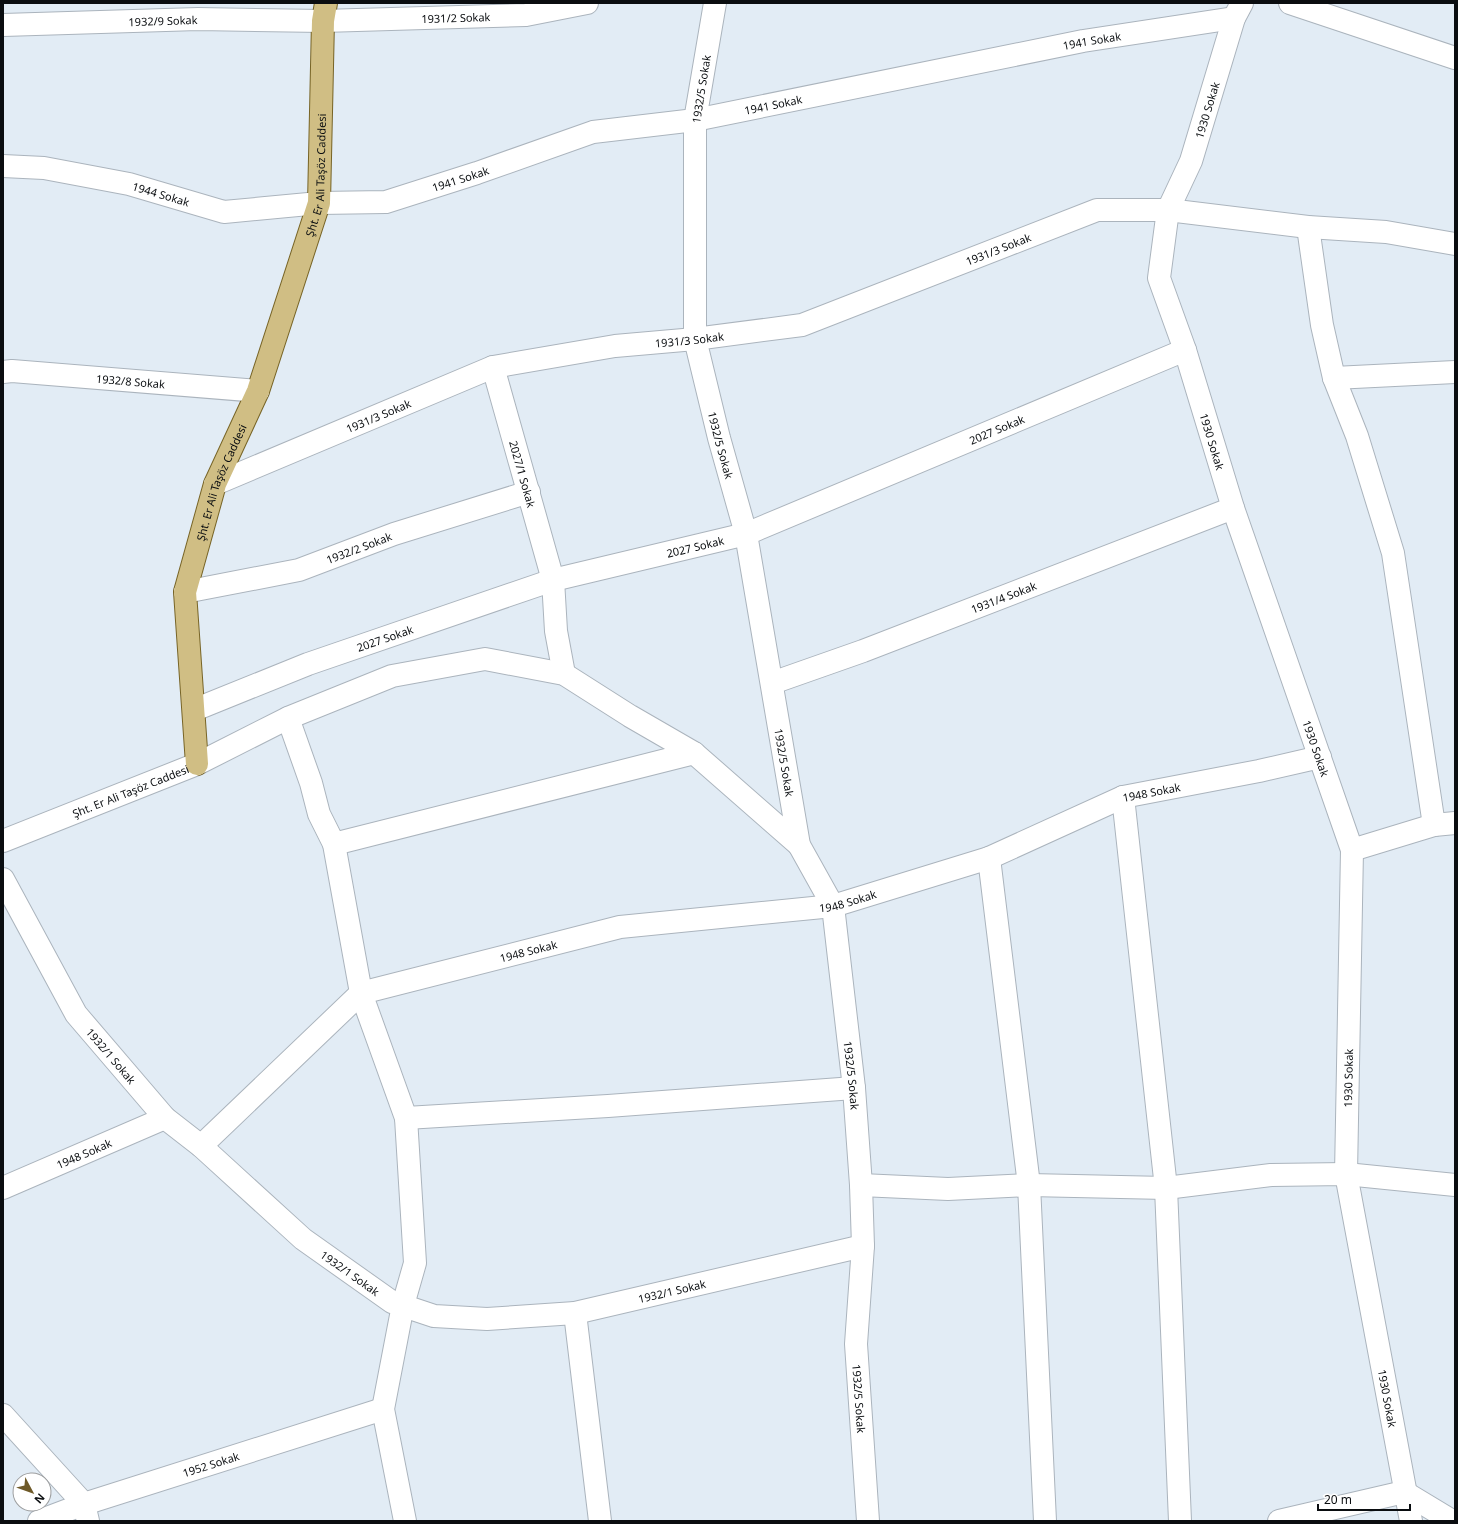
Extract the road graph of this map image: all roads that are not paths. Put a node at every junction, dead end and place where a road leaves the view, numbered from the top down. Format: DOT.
graph roads {
  1 [pos="587,3"];
  2 [pos="715,3"];
  3 [pos="1290,3"];
  4 [pos="528,9"];
  5 [pos="1238,11"];
  6 [pos="160,12"];
  7 [pos="324,12"];
  8 [pos="3,25"];
  9 [pos="1455,58"];
  10 [pos="695,120"];
  11 [pos="3,166"];
  12 [pos="319,203"];
  13 [pos="1168,210"];
  14 [pos="1308,226"];
  15 [pos="1455,244"];
  16 [pos="695,339"];
  17 [pos="1185,350"];
  18 [pos="493,367"];
  19 [pos="3,372"];
  20 [pos="1455,372"];
  21 [pos="1334,378"];
  22 [pos="258,391"];
  23 [pos="215,484"];
  24 [pos="529,492"];
  25 [pos="1233,508"];
  26 [pos="746,534"];
  27 [pos="553,580"];
  28 [pos="186,592"];
  29 [pos="564,674"];
  30 [pos="772,683"];
  31 [pos="194,710"];
  32 [pos="288,718"];
  33 [pos="694,753"];
  34 [pos="1320,756"];
  35 [pos="197,764"];
  36 [pos="1123,797"];
  37 [pos="1455,823"];
  38 [pos="1434,825"];
  39 [pos="3,841"];
  40 [pos="334,844"];
  41 [pos="799,845"];
  42 [pos="1352,850"];
  43 [pos="989,858"];
  44 [pos="3,879"];
  45 [pos="833,906"];
  46 [pos="361,993"];
  47 [pos="854,1088"];
  48 [pos="165,1118"];
  49 [pos="406,1118"];
  50 [pos="201,1146"];
  51 [pos="1346,1174"];
  52 [pos="861,1185"];
  53 [pos="1029,1185"];
  54 [pos="1455,1185"];
  55 [pos="3,1188"];
  56 [pos="1166,1188"];
  57 [pos="863,1246"];
  58 [pos="403,1305"];
  59 [pos="575,1313"];
  60 [pos="383,1409"];
  61 [pos="3,1415"];
  62 [pos="1404,1492"];
  63 [pos="86,1512"];
  64 [pos="39,1521"];
  65 [pos="404,1521"];
  66 [pos="600,1521"];
  67 [pos="868,1521"];
  68 [pos="1045,1521"];
  69 [pos="1180,1521"];
  70 [pos="1279,1521"];
  71 [pos="1411,1521"];
  72 [pos="1452,1521"];
  1 -- 4 [label="street, 1931/2 Sokak"];
  2 -- 10 [label="street, 1932/5 Sokak"];
  3 -- 9 [label="street"];
  4 -- 7 [label="street, 1931/2 Sokak"];
  5 -- 10 [label="street, 1941 Sokak"];
  5 -- 13 [label="street, 1930 Sokak"];
  6 -- 7 [label="street, 1932/9 Sokak"];
  6 -- 8 [label="street, 1932/9 Sokak"];
  7 -- 12 [label="main road, Şht. Er Ali Taşöz Caddesi"];
  10 -- 12 [label="street, 1941 Sokak"];
  10 -- 16 [label="street, 1932/5 Sokak"];
  11 -- 12 [label="street, 1944 Sokak"];
  12 -- 22 [label="main road, Şht. Er Ali Taşöz Caddesi"];
  13 -- 14 [label="street, 1931/3 Sokak"];
  13 -- 16 [label="street, 1931/3 Sokak"];
  13 -- 17 [label="street, 1930 Sokak"];
  14 -- 15 [label="street, 1931/3 Sokak"];
  14 -- 21 [label="street"];
  16 -- 18 [label="street, 1931/3 Sokak"];
  16 -- 26 [label="street, 1932/5 Sokak"];
  17 -- 25 [label="street, 1930 Sokak"];
  17 -- 26 [label="street, 2027 Sokak"];
  18 -- 23 [label="street, 1931/3 Sokak"];
  18 -- 24 [label="street, 2027/1 Sokak"];
  19 -- 22 [label="street, 1932/8 Sokak"];
  20 -- 21 [label="street"];
  21 -- 38 [label="street"];
  22 -- 23 [label="main road, Şht. Er Ali Taşöz Caddesi"];
  23 -- 28 [label="main road, Şht. Er Ali Taşöz Caddesi"];
  24 -- 27 [label="street, 2027/1 Sokak"];
  24 -- 28 [label="street, 1932/2 Sokak"];
  25 -- 30 [label="street, 1931/4 Sokak"];
  25 -- 34 [label="street, 1930 Sokak"];
  26 -- 27 [label="street, 2027 Sokak"];
  26 -- 30 [label="street, 1932/5 Sokak"];
  27 -- 29 [label="street, 2027/1 Sokak"];
  27 -- 31 [label="street, 2027 Sokak"];
  28 -- 31 [label="main road, Şht. Er Ali Taşöz Caddesi"];
  29 -- 32 [label="street"];
  29 -- 33 [label="street"];
  30 -- 41 [label="street, 1932/5 Sokak"];
  31 -- 35 [label="main road, Şht. Er Ali Taşöz Caddesi"];
  32 -- 35 [label="street"];
  32 -- 40 [label="street"];
  33 -- 40 [label="street"];
  33 -- 41 [label="street"];
  34 -- 36 [label="street, 1948 Sokak"];
  34 -- 42 [label="street, 1930 Sokak"];
  35 -- 39 [label="street, Şht. Er Ali Taşöz Caddesi"];
  36 -- 43 [label="street, 1948 Sokak"];
  36 -- 56 [label="street"];
  37 -- 38 [label="street"];
  38 -- 42 [label="street"];
  40 -- 46 [label="street"];
  41 -- 45 [label="street, 1932/5 Sokak"];
  42 -- 51 [label="street, 1930 Sokak"];
  43 -- 45 [label="street, 1948 Sokak"];
  43 -- 53 [label="street"];
  44 -- 48 [label="street, 1932/1 Sokak"];
  45 -- 46 [label="street, 1948 Sokak"];
  45 -- 47 [label="street, 1932/5 Sokak"];
  46 -- 49 [label="street"];
  46 -- 50 [label="street"];
  47 -- 49 [label="street"];
  47 -- 52 [label="street, 1932/5 Sokak"];
  48 -- 50 [label="street, 1932/1 Sokak"];
  48 -- 55 [label="street, 1948 Sokak"];
  49 -- 58 [label="street"];
  50 -- 58 [label="street, 1932/1 Sokak"];
  51 -- 54 [label="street"];
  51 -- 56 [label="street"];
  51 -- 62 [label="street, 1930 Sokak"];
  52 -- 53 [label="street"];
  52 -- 57 [label="street, 1932/5 Sokak"];
  53 -- 56 [label="street"];
  53 -- 68 [label="street"];
  56 -- 69 [label="street"];
  57 -- 59 [label="street, 1932/1 Sokak"];
  57 -- 67 [label="street, 1932/5 Sokak"];
  58 -- 59 [label="street, 1932/1 Sokak"];
  58 -- 60 [label="street"];
  59 -- 66 [label="street"];
  60 -- 63 [label="street, 1952 Sokak"];
  60 -- 65 [label="street"];
  61 -- 63 [label="street"];
  62 -- 70 [label="street"];
  62 -- 71 [label="street, 1930 Sokak"];
  62 -- 72 [label="street"];
  63 -- 64 [label="street, 1952 Sokak"];
}
